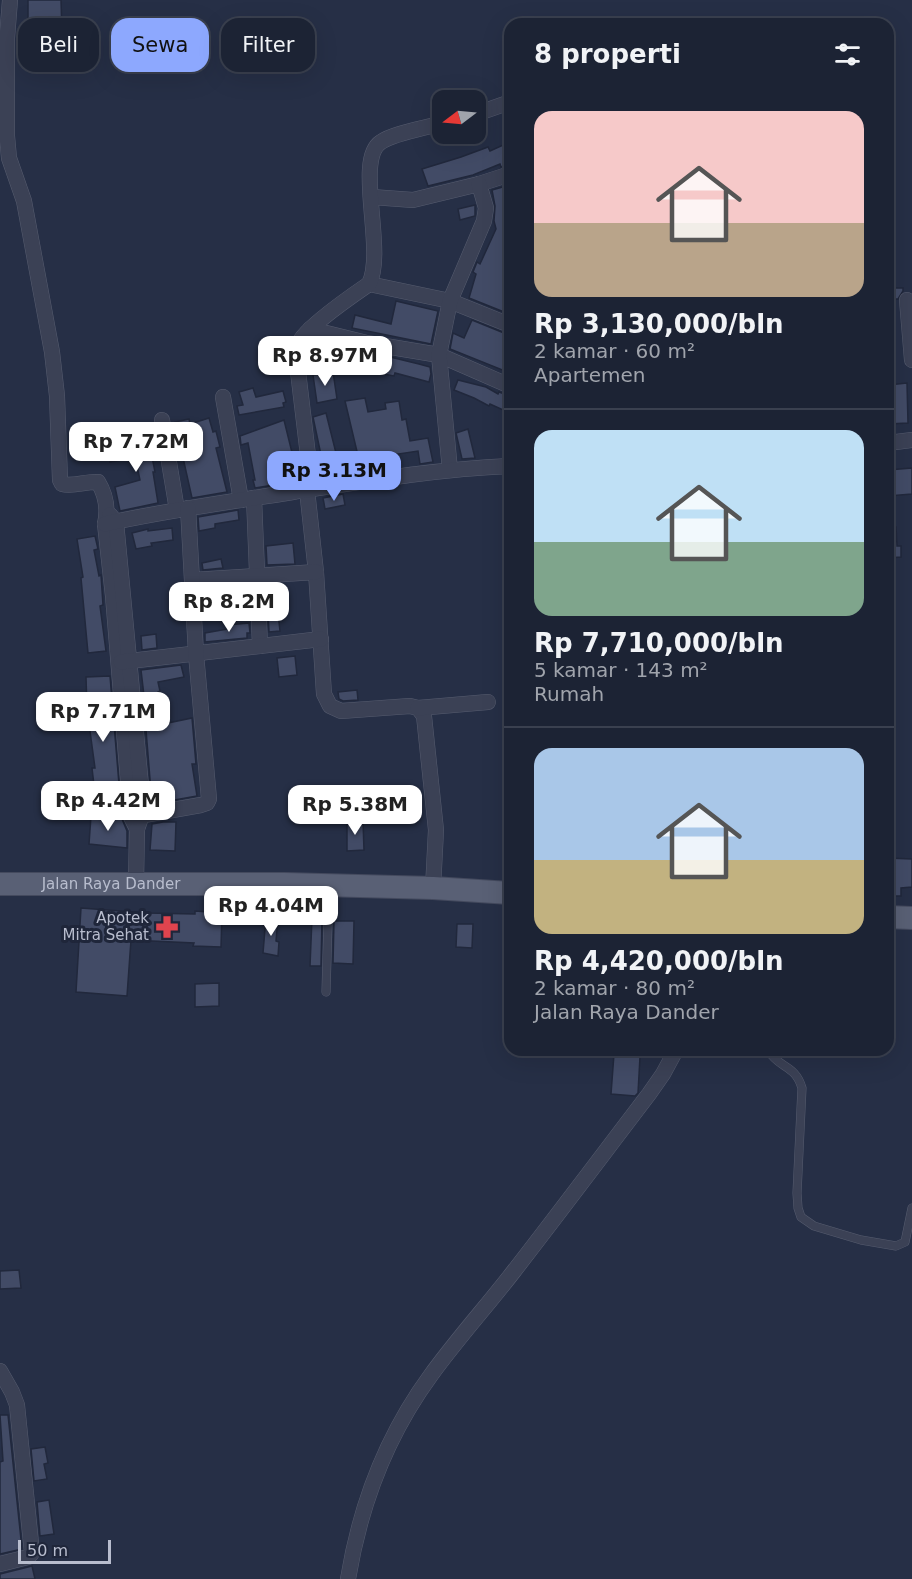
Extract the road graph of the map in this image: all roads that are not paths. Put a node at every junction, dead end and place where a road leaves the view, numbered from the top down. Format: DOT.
graph roads {
  1 [pos="10,0"];
  2 [pos="504,104"];
  3 [pos="486,110"];
  4 [pos="432,126"];
  5 [pos="504,176"];
  6 [pos="479,184"];
  7 [pos="372,197"];
  8 [pos="369,284"];
  9 [pos="450,300"];
  10 [pos="907,300"];
  11 [pos="504,318"];
  12 [pos="310,330"];
  13 [pos="911,330"];
  14 [pos="439,356"];
  15 [pos="912,360"];
  16 [pos="504,383"];
  17 [pos="223,397"];
  18 [pos="162,420"];
  19 [pos="912,440"];
  20 [pos="894,442"];
  21 [pos="504,466"];
  22 [pos="450,470"];
  23 [pos="310,489"];
  24 [pos="248,499"];
  25 [pos="183,509"];
  26 [pos="110,520"];
  27 [pos="316,572"];
  28 [pos="257,576"];
  29 [pos="193,580"];
  30 [pos="321,639"];
  31 [pos="260,646"];
  32 [pos="196,654"];
  33 [pos="124,661"];
  34 [pos="488,702"];
  35 [pos="418,708"];
  36 [pos="137,820"];
  37 [pos="0,884"];
  38 [pos="136,884"];
  39 [pos="330,885"];
  40 [pos="433,888"];
  41 [pos="504,893"];
  42 [pos="894,916"];
  43 [pos="912,918"];
  44 [pos="326,992"];
  45 [pos="673,1056"];
  46 [pos="772,1056"];
  47 [pos="912,1208"];
  48 [pos="0,1371"];
  49 [pos="0,1564"];
  50 [pos="348,1579"];
  1 -- 26 [label="street"];
  2 -- 3 [label="street"];
  4 -- 7 [label="street"];
  5 -- 6 [label="street"];
  6 -- 7 [label="street"];
  6 -- 9 [label="street"];
  7 -- 8 [label="street"];
  8 -- 9 [label="street"];
  8 -- 12 [label="street"];
  9 -- 11 [label="street"];
  9 -- 14 [label="street"];
  10 -- 13 [label="street"];
  12 -- 14 [label="street"];
  12 -- 23 [label="street"];
  13 -- 15 [label="street"];
  14 -- 16 [label="street"];
  14 -- 22 [label="street"];
  17 -- 24 [label="street"];
  18 -- 25 [label="street"];
  19 -- 20 [label="street"];
  21 -- 22 [label="street"];
  22 -- 23 [label="street"];
  23 -- 24 [label="street"];
  23 -- 27 [label="street"];
  24 -- 25 [label="street"];
  24 -- 28 [label="street"];
  25 -- 26 [label="street"];
  25 -- 29 [label="street"];
  26 -- 33 [label="street"];
  27 -- 28 [label="street"];
  27 -- 30 [label="street"];
  28 -- 29 [label="street"];
  28 -- 31 [label="street"];
  29 -- 32 [label="street"];
  30 -- 31 [label="street"];
  30 -- 35 [label="street"];
  31 -- 32 [label="street"];
  32 -- 33 [label="street"];
  32 -- 36 [label="street"];
  33 -- 36 [label="street"];
  34 -- 35 [label="street"];
  35 -- 40 [label="street"];
  36 -- 38 [label="street"];
  37 -- 38 [label="main road, Jalan Raya Dander"];
  38 -- 39 [label="main road, Jalan Raya Dander"];
  39 -- 40 [label="main road, Jalan Raya Dander"];
  39 -- 44 [label="lane"];
  40 -- 41 [label="main road, Jalan Raya Dander"];
  42 -- 43 [label="main road"];
  45 -- 50 [label="street"];
  46 -- 47 [label="lane"];
  48 -- 49 [label="street"];
}
